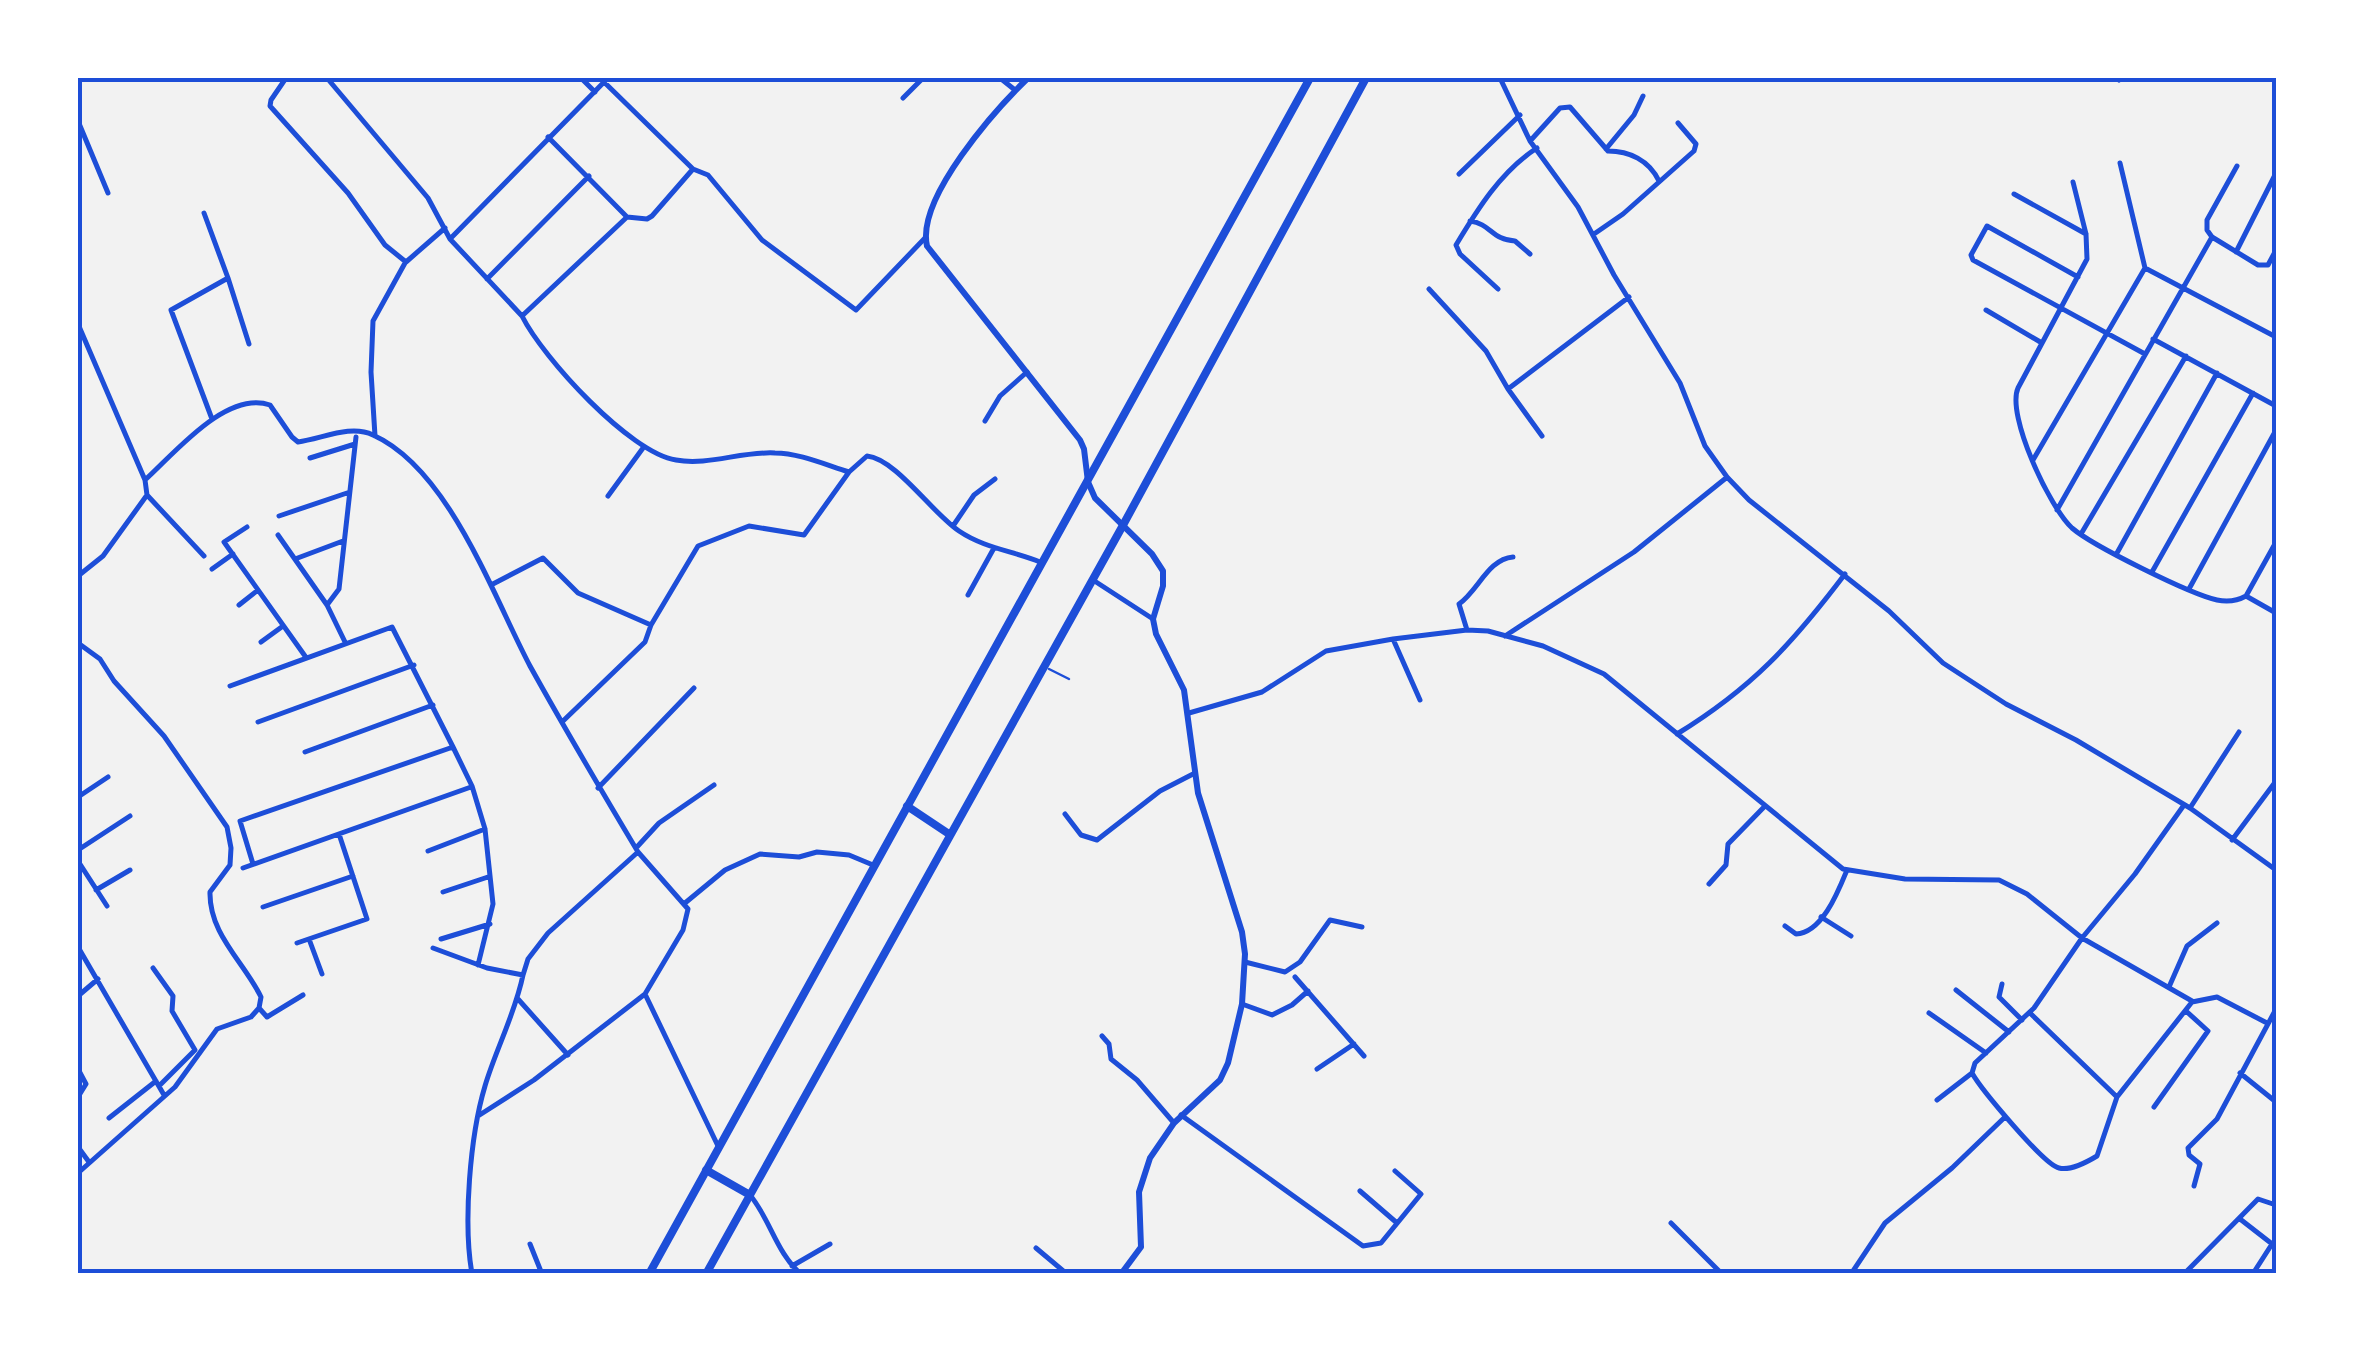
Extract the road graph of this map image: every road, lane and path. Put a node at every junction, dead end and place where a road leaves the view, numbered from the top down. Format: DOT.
graph roads {
  1 [pos="286,78"];
  2 [pos="327,78"];
  3 [pos="581,78"];
  4 [pos="923,78"];
  5 [pos="1000,78"];
  6 [pos="1028,78"];
  7 [pos="1310,78"];
  8 [pos="1366,78"];
  9 [pos="1500,78"];
  10 [pos="606,80"];
  11 [pos="1015,90"];
  12 [pos="594,92"];
  13 [pos="1642,96"];
  14 [pos="903,98"];
  15 [pos="1520,116"];
  16 [pos="78,121"];
  17 [pos="1678,123"];
  18 [pos="548,137"];
  19 [pos="1530,141"];
  20 [pos="1537,148"];
  21 [pos="1606,150"];
  22 [pos="2120,163"];
  23 [pos="2237,166"];
  24 [pos="693,169"];
  25 [pos="2276,173"];
  26 [pos="1458,174"];
  27 [pos="589,176"];
  28 [pos="1659,180"];
  29 [pos="2073,182"];
  30 [pos="108,193"];
  31 [pos="2014,194"];
  32 [pos="204,214"];
  33 [pos="627,216"];
  34 [pos="1470,221"];
  35 [pos="446,227"];
  36 [pos="1594,234"];
  37 [pos="2086,234"];
  38 [pos="2212,237"];
  39 [pos="925,238"];
  40 [pos="450,239"];
  41 [pos="2276,250"];
  42 [pos="2236,252"];
  43 [pos="1530,254"];
  44 [pos="406,262"];
  45 [pos="2145,268"];
  46 [pos="2078,277"];
  47 [pos="228,278"];
  48 [pos="487,279"];
  49 [pos="2184,287"];
  50 [pos="1498,288"];
  51 [pos="1428,289"];
  52 [pos="1629,297"];
  53 [pos="2062,309"];
  54 [pos="1986,310"];
  55 [pos="522,316"];
  56 [pos="78,324"];
  57 [pos="2276,327"];
  58 [pos="2108,333"];
  59 [pos="2274,336"];
  60 [pos="2154,339"];
  61 [pos="2042,343"];
  62 [pos="249,344"];
  63 [pos="2145,354"];
  64 [pos="2186,356"];
  65 [pos="1027,372"];
  66 [pos="2217,373"];
  67 [pos="1508,389"];
  68 [pos="2253,393"];
  69 [pos="2276,406"];
  70 [pos="212,419"];
  71 [pos="985,421"];
  72 [pos="2276,430"];
  73 [pos="375,436"];
  74 [pos="1542,436"];
  75 [pos="643,448"];
  76 [pos="310,458"];
  77 [pos="2033,460"];
  78 [pos="849,472"];
  79 [pos="1727,477"];
  80 [pos="995,479"];
  81 [pos="145,480"];
  82 [pos="1088,482"];
  83 [pos="348,493"];
  84 [pos="147,495"];
  85 [pos="608,496"];
  86 [pos="2057,510"];
  87 [pos="278,516"];
  88 [pos="953,526"];
  89 [pos="246,527"];
  90 [pos="1122,527"];
  91 [pos="2081,534"];
  92 [pos="278,535"];
  93 [pos="344,541"];
  94 [pos="2276,542"];
  95 [pos="994,548"];
  96 [pos="2116,553"];
  97 [pos="233,554"];
  98 [pos="204,556"];
  99 [pos="1512,557"];
  100 [pos="294,559"];
  101 [pos="1043,564"];
  102 [pos="212,569"];
  103 [pos="2152,572"];
  104 [pos="1844,574"];
  105 [pos="78,576"];
  106 [pos="1091,579"];
  107 [pos="491,585"];
  108 [pos="2189,589"];
  109 [pos="258,590"];
  110 [pos="968,596"];
  111 [pos="2246,596"];
  112 [pos="239,605"];
  113 [pos="326,606"];
  114 [pos="2276,613"];
  115 [pos="1154,619"];
  116 [pos="651,625"];
  117 [pos="283,626"];
  118 [pos="1467,630"];
  119 [pos="1505,636"];
  120 [pos="1393,639"];
  121 [pos="261,642"];
  122 [pos="345,642"];
  123 [pos="78,643"];
  124 [pos="304,656"];
  125 [pos="414,665"];
  126 [pos="1043,665"];
  127 [pos="1069,678"];
  128 [pos="230,686"];
  129 [pos="694,688"];
  130 [pos="1420,700"];
  131 [pos="433,705"];
  132 [pos="1189,712"];
  133 [pos="258,722"];
  134 [pos="562,722"];
  135 [pos="2238,732"];
  136 [pos="1677,734"];
  137 [pos="453,747"];
  138 [pos="306,752"];
  139 [pos="1195,773"];
  140 [pos="108,777"];
  141 [pos="2276,781"];
  142 [pos="714,785"];
  143 [pos="472,786"];
  144 [pos="598,788"];
  145 [pos="78,796"];
  146 [pos="907,806"];
  147 [pos="1764,806"];
  148 [pos="2187,807"];
  149 [pos="1064,814"];
  150 [pos="130,816"];
  151 [pos="485,828"];
  152 [pos="339,834"];
  153 [pos="949,834"];
  154 [pos="2232,840"];
  155 [pos="78,850"];
  156 [pos="637,850"];
  157 [pos="428,851"];
  158 [pos="78,862"];
  159 [pos="253,864"];
  160 [pos="873,865"];
  161 [pos="243,868"];
  162 [pos="130,870"];
  163 [pos="1848,870"];
  164 [pos="2276,870"];
  165 [pos="352,876"];
  166 [pos="488,876"];
  167 [pos="1709,884"];
  168 [pos="96,890"];
  169 [pos="443,892"];
  170 [pos="685,903"];
  171 [pos="106,906"];
  172 [pos="263,907"];
  173 [pos="1821,917"];
  174 [pos="2217,923"];
  175 [pos="490,924"];
  176 [pos="1785,926"];
  177 [pos="1362,927"];
  178 [pos="1851,936"];
  179 [pos="309,938"];
  180 [pos="2082,938"];
  181 [pos="441,939"];
  182 [pos="297,942"];
  183 [pos="78,947"];
  184 [pos="433,948"];
  185 [pos="1245,962"];
  186 [pos="478,965"];
  187 [pos="153,968"];
  188 [pos="322,974"];
  189 [pos="523,975"];
  190 [pos="1295,977"];
  191 [pos="98,979"];
  192 [pos="2002,984"];
  193 [pos="2168,987"];
  194 [pos="1956,990"];
  195 [pos="1308,991"];
  196 [pos="645,994"];
  197 [pos="303,995"];
  198 [pos="78,996"];
  199 [pos="518,999"];
  200 [pos="2192,1002"];
  201 [pos="1242,1004"];
  202 [pos="258,1008"];
  203 [pos="2276,1009"];
  204 [pos="2186,1011"];
  205 [pos="1929,1013"];
  206 [pos="2030,1013"];
  207 [pos="2022,1020"];
  208 [pos="2267,1023"];
  209 [pos="2009,1032"];
  210 [pos="1102,1036"];
  211 [pos="1354,1044"];
  212 [pos="1986,1053"];
  213 [pos="568,1054"];
  214 [pos="1364,1056"];
  215 [pos="78,1069"];
  216 [pos="1318,1070"];
  217 [pos="1972,1073"];
  218 [pos="2240,1073"];
  219 [pos="157,1083"];
  220 [pos="165,1096"];
  221 [pos="78,1097"];
  222 [pos="2117,1097"];
  223 [pos="1937,1100"];
  224 [pos="2276,1102"];
  225 [pos="2154,1107"];
  226 [pos="1181,1115"];
  227 [pos="478,1116"];
  228 [pos="2006,1116"];
  229 [pos="109,1118"];
  230 [pos="1174,1122"];
  231 [pos="718,1146"];
  232 [pos="78,1148"];
  233 [pos="90,1162"];
  234 [pos="706,1170"];
  235 [pos="1396,1171"];
  236 [pos="78,1172"];
  237 [pos="2194,1186"];
  238 [pos="1360,1191"];
  239 [pos="750,1195"];
  240 [pos="2276,1205"];
  241 [pos="2240,1219"];
  242 [pos="1397,1223"];
  243 [pos="1670,1223"];
  244 [pos="530,1244"];
  245 [pos="830,1244"];
  246 [pos="2274,1246"];
  247 [pos="1036,1248"];
  248 [pos="792,1266"];
  249 [pos="2254,1272"];
  250 [pos="472,1274"];
  251 [pos="542,1274"];
  252 [pos="649,1274"];
  253 [pos="706,1274"];
  254 [pos="801,1274"];
  255 [pos="1068,1274"];
  256 [pos="1122,1274"];
  257 [pos="1722,1274"];
  258 [pos="1851,1274"];
  259 [pos="2184,1274"];
  1 -- 44 [label="street"];
  2 -- 35 [label="street"];
  3 -- 12 [label="street"];
  4 -- 14 [label="street"];
  5 -- 11 [label="street"];
  6 -- 11 [label="street"];
  7 -- 82 [label="highway"];
  8 -- 90 [label="highway"];
  9 -- 15 [label="street"];
  10 -- 12 [label="street"];
  10 -- 24 [label="street"];
  11 -- 39 [label="street"];
  12 -- 18 [label="street"];
  13 -- 21 [label="street"];
  15 -- 19 [label="street"];
  15 -- 26 [label="street"];
  16 -- 30 [label="street"];
  17 -- 28 [label="street"];
  18 -- 27 [label="street"];
  18 -- 40 [label="street"];
  19 -- 20 [label="street"];
  19 -- 21 [label="street"];
  20 -- 34 [label="street"];
  20 -- 36 [label="street"];
  21 -- 28 [label="street"];
  22 -- 45 [label="street"];
  23 -- 38 [label="street"];
  24 -- 33 [label="street"];
  24 -- 39 [label="street"];
  25 -- 42 [label="street"];
  27 -- 33 [label="street"];
  27 -- 48 [label="street"];
  28 -- 36 [label="street"];
  29 -- 37 [label="street"];
  31 -- 37 [label="street"];
  32 -- 47 [label="street"];
  33 -- 55 [label="street"];
  34 -- 43 [label="street"];
  34 -- 50 [label="street"];
  35 -- 40 [label="street"];
  35 -- 44 [label="street"];
  36 -- 52 [label="street"];
  37 -- 46 [label="street"];
  38 -- 42 [label="street"];
  38 -- 49 [label="street"];
  39 -- 65 [label="street"];
  40 -- 48 [label="street"];
  41 -- 42 [label="street"];
  44 -- 73 [label="street"];
  45 -- 49 [label="street"];
  45 -- 58 [label="street"];
  46 -- 53 [label="street"];
  46 -- 53 [label="street"];
  47 -- 62 [label="street"];
  47 -- 70 [label="street"];
  48 -- 55 [label="street"];
  49 -- 59 [label="street"];
  49 -- 60 [label="street"];
  51 -- 67 [label="street"];
  52 -- 67 [label="street"];
  52 -- 79 [label="street"];
  53 -- 58 [label="street"];
  53 -- 61 [label="street"];
  54 -- 61 [label="street"];
  55 -- 75 [label="street"];
  56 -- 81 [label="street"];
  57 -- 59 [label="street"];
  58 -- 63 [label="street"];
  58 -- 77 [label="street"];
  60 -- 63 [label="street"];
  60 -- 64 [label="street"];
  61 -- 77 [label="street"];
  63 -- 86 [label="street"];
  64 -- 66 [label="street"];
  64 -- 91 [label="street"];
  65 -- 71 [label="street"];
  65 -- 82 [label="street"];
  66 -- 68 [label="street"];
  66 -- 96 [label="street"];
  67 -- 74 [label="street"];
  68 -- 69 [label="street"];
  68 -- 103 [label="street"];
  70 -- 73 [label="street"];
  70 -- 81 [label="street"];
  72 -- 108 [label="street"];
  73 -- 107 [label="street"];
  75 -- 78 [label="street"];
  75 -- 85 [label="street"];
  76 -- 83 [label="street"];
  77 -- 86 [label="street"];
  78 -- 88 [label="street"];
  78 -- 116 [label="street"];
  79 -- 104 [label="street"];
  79 -- 119 [label="street"];
  80 -- 88 [label="street"];
  81 -- 84 [label="street"];
  82 -- 90 [label="street"];
  82 -- 101 [label="highway"];
  83 -- 87 [label="street"];
  83 -- 93 [label="street"];
  84 -- 98 [label="street"];
  84 -- 105 [label="street"];
  86 -- 91 [label="street"];
  88 -- 95 [label="street"];
  89 -- 97 [label="street"];
  90 -- 106 [label="highway"];
  90 -- 115 [label="street"];
  91 -- 96 [label="street"];
  92 -- 100 [label="street"];
  93 -- 100 [label="street"];
  93 -- 113 [label="street"];
  94 -- 111 [label="street"];
  95 -- 101 [label="street"];
  95 -- 110 [label="street"];
  96 -- 103 [label="street"];
  97 -- 102 [label="street"];
  97 -- 109 [label="street"];
  99 -- 118 [label="street"];
  100 -- 113 [label="street"];
  101 -- 146 [label="highway"];
  103 -- 108 [label="street"];
  104 -- 136 [label="street"];
  104 -- 148 [label="street"];
  106 -- 115 [label="street"];
  106 -- 126 [label="highway"];
  107 -- 116 [label="street"];
  107 -- 134 [label="street"];
  108 -- 111 [label="street"];
  109 -- 112 [label="street"];
  109 -- 117 [label="street"];
  111 -- 114 [label="street"];
  113 -- 122 [label="street"];
  115 -- 132 [label="street"];
  116 -- 134 [label="street"];
  117 -- 121 [label="street"];
  117 -- 124 [label="street"];
  118 -- 119 [label="street"];
  118 -- 120 [label="street"];
  119 -- 136 [label="street"];
  120 -- 130 [label="street"];
  120 -- 132 [label="street"];
  122 -- 124 [label="street"];
  122 -- 125 [label="street"];
  123 -- 202 [label="street"];
  124 -- 128 [label="street"];
  125 -- 131 [label="street"];
  125 -- 133 [label="street"];
  126 -- 127 [label="lane"];
  126 -- 153 [label="highway"];
  129 -- 144 [label="street"];
  131 -- 137 [label="street"];
  131 -- 138 [label="street"];
  132 -- 139 [label="street"];
  134 -- 144 [label="street"];
  135 -- 148 [label="street"];
  136 -- 147 [label="street"];
  137 -- 143 [label="street"];
  137 -- 159 [label="street"];
  139 -- 149 [label="street"];
  139 -- 185 [label="street"];
  140 -- 145 [label="street"];
  141 -- 154 [label="street"];
  142 -- 156 [label="street"];
  143 -- 151 [label="street"];
  143 -- 152 [label="street"];
  144 -- 156 [label="street"];
  146 -- 153 [label="highway"];
  146 -- 160 [label="highway"];
  147 -- 163 [label="street"];
  147 -- 167 [label="street"];
  148 -- 154 [label="street"];
  148 -- 180 [label="street"];
  150 -- 155 [label="street"];
  151 -- 157 [label="street"];
  151 -- 166 [label="street"];
  152 -- 159 [label="street"];
  152 -- 165 [label="street"];
  153 -- 239 [label="highway"];
  154 -- 164 [label="street"];
  156 -- 170 [label="street"];
  156 -- 189 [label="street"];
  158 -- 168 [label="street"];
  159 -- 161 [label="street"];
  160 -- 170 [label="street"];
  160 -- 231 [label="highway"];
  162 -- 168 [label="street"];
  163 -- 173 [label="street"];
  163 -- 180 [label="street"];
  165 -- 172 [label="street"];
  165 -- 179 [label="street"];
  166 -- 169 [label="street"];
  166 -- 175 [label="street"];
  168 -- 171 [label="street"];
  170 -- 196 [label="street"];
  173 -- 176 [label="street"];
  173 -- 178 [label="street"];
  174 -- 193 [label="street"];
  175 -- 181 [label="street"];
  175 -- 186 [label="street"];
  177 -- 185 [label="street"];
  179 -- 182 [label="street"];
  179 -- 188 [label="street"];
  180 -- 193 [label="street"];
  180 -- 206 [label="street"];
  183 -- 191 [label="street"];
  184 -- 186 [label="street"];
  185 -- 201 [label="street"];
  186 -- 189 [label="street"];
  187 -- 219 [label="street"];
  189 -- 199 [label="street"];
  190 -- 195 [label="street"];
  191 -- 198 [label="street"];
  191 -- 219 [label="street"];
  192 -- 207 [label="street"];
  193 -- 200 [label="street"];
  194 -- 209 [label="street"];
  195 -- 201 [label="street"];
  195 -- 211 [label="street"];
  196 -- 213 [label="street"];
  196 -- 231 [label="street"];
  197 -- 202 [label="street"];
  199 -- 213 [label="street"];
  199 -- 227 [label="street"];
  200 -- 204 [label="street"];
  200 -- 208 [label="street"];
  201 -- 226 [label="street"];
  202 -- 220 [label="street"];
  203 -- 208 [label="street"];
  204 -- 222 [label="street"];
  204 -- 225 [label="street"];
  205 -- 212 [label="street"];
  206 -- 207 [label="street"];
  206 -- 222 [label="street"];
  207 -- 209 [label="street"];
  208 -- 218 [label="street"];
  209 -- 212 [label="street"];
  210 -- 230 [label="street"];
  211 -- 214 [label="street"];
  211 -- 216 [label="street"];
  212 -- 217 [label="street"];
  213 -- 227 [label="street"];
  215 -- 221 [label="street"];
  217 -- 223 [label="street"];
  217 -- 228 [label="street"];
  218 -- 224 [label="street"];
  218 -- 237 [label="street"];
  219 -- 220 [label="street"];
  219 -- 229 [label="street"];
  220 -- 233 [label="street"];
  222 -- 228 [label="street"];
  226 -- 230 [label="street"];
  226 -- 242 [label="street"];
  227 -- 250 [label="street"];
  228 -- 258 [label="street"];
  230 -- 256 [label="street"];
  231 -- 234 [label="highway"];
  232 -- 233 [label="street"];
  233 -- 236 [label="street"];
  234 -- 239 [label="highway"];
  234 -- 252 [label="highway"];
  235 -- 242 [label="street"];
  238 -- 242 [label="street"];
  239 -- 248 [label="street"];
  239 -- 253 [label="highway"];
  240 -- 241 [label="street"];
  241 -- 246 [label="street"];
  241 -- 259 [label="street"];
  243 -- 257 [label="street"];
  244 -- 251 [label="street"];
  245 -- 248 [label="street"];
  246 -- 249 [label="street"];
  247 -- 255 [label="street"];
  248 -- 254 [label="street"];
}
